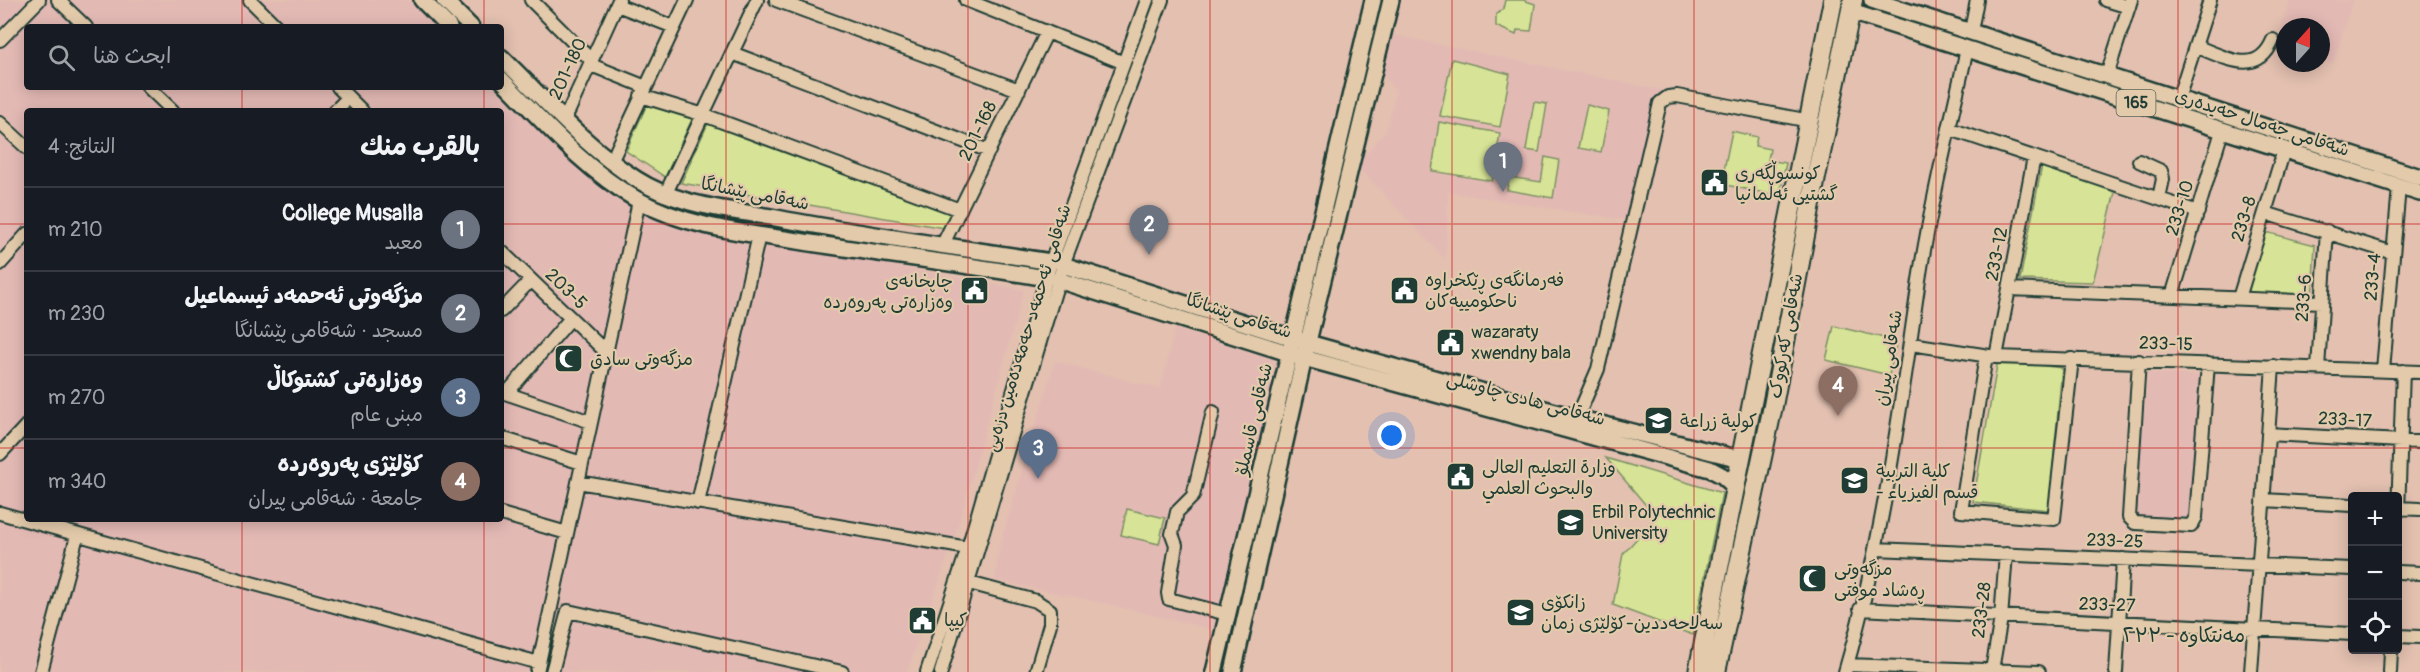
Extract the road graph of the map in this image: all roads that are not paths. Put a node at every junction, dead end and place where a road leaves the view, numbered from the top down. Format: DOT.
graph roads {
  1 [pos="39,0"];
  2 [pos="58,0"];
  3 [pos="250,0"];
  4 [pos="423,0"];
  5 [pos="444,0"];
  6 [pos="531,0"];
  7 [pos="687,0"];
  8 [pos="757,0"];
  9 [pos="776,0"];
  10 [pos="966,0"];
  11 [pos="1147,0"];
  12 [pos="1162,0"];
  13 [pos="1373,0"];
  14 [pos="1391,0"];
  15 [pos="1870,0"];
  16 [pos="1977,0"];
  17 [pos="2106,0"];
  18 [pos="2210,0"];
  19 [pos="1829,1"];
  20 [pos="618,2"];
  21 [pos="2130,4"];
  22 [pos="1856,10"];
  23 [pos="83,24"];
  24 [pos="274,24"];
  25 [pos="446,24"];
  26 [pos="468,24"];
  27 [pos="674,27"];
  28 [pos="1971,31"];
  29 [pos="1047,32"];
  30 [pos="0,40"];
  31 [pos="2273,40"];
  32 [pos="2195,46"];
  33 [pos="1967,49"];
  34 [pos="732,53"];
  35 [pos="504,60"];
  36 [pos="1122,62"];
  37 [pos="591,63"];
  38 [pos="2107,75"];
  39 [pos="504,82"];
  40 [pos="151,90"];
  41 [pos="341,90"];
  42 [pos="1019,90"];
  43 [pos="2153,90"];
  44 [pos="644,92"];
  45 [pos="348,98"];
  46 [pos="2178,99"];
  47 [pos="2148,107"];
  48 [pos="170,108"];
  49 [pos="338,108"];
  50 [pos="359,108"];
  51 [pos="704,115"];
  52 [pos="565,119"];
  53 [pos="1810,121"];
  54 [pos="0,123"];
  55 [pos="1950,129"];
  56 [pos="2222,131"];
  57 [pos="588,142"];
  58 [pos="24,145"];
  59 [pos="989,150"];
  60 [pos="2284,150"];
  61 [pos="577,154"];
  62 [pos="2034,157"];
  63 [pos="2139,161"];
  64 [pos="610,162"];
  65 [pos="2420,177"];
  66 [pos="2399,187"];
  67 [pos="2420,194"];
  68 [pos="665,195"];
  69 [pos="2159,198"];
  70 [pos="639,201"];
  71 [pos="960,210"];
  72 [pos="2198,212"];
  73 [pos="2265,213"];
  74 [pos="820,226"];
  75 [pos="2327,231"];
  76 [pos="759,235"];
  77 [pos="24,237"];
  78 [pos="817,244"];
  79 [pos="942,246"];
  80 [pos="2393,253"];
  81 [pos="504,254"];
  82 [pos="0,264"];
  83 [pos="1054,272"];
  84 [pos="531,280"];
  85 [pos="2009,289"];
  86 [pos="2172,296"];
  87 [pos="2239,298"];
  88 [pos="2322,302"];
  89 [pos="504,308"];
  90 [pos="570,318"];
  91 [pos="1911,344"];
  92 [pos="1299,348"];
  93 [pos="606,352"];
  94 [pos="1991,357"];
  95 [pos="2072,359"];
  96 [pos="2139,361"];
  97 [pos="2208,364"];
  98 [pos="2273,366"];
  99 [pos="2318,368"];
  100 [pos="2383,370"];
  101 [pos="2403,371"];
  102 [pos="2420,372"];
  103 [pos="504,392"];
  104 [pos="1213,412"];
  105 [pos="1546,416"];
  106 [pos="1577,418"];
  107 [pos="591,422"];
  108 [pos="24,428"];
  109 [pos="2268,434"];
  110 [pos="504,439"];
  111 [pos="2400,441"];
  112 [pos="2420,442"];
  113 [pos="0,454"];
  114 [pos="1720,456"];
  115 [pos="1740,459"];
  116 [pos="582,463"];
  117 [pos="1716,472"];
  118 [pos="578,482"];
  119 [pos="1734,486"];
  120 [pos="2399,492"];
  121 [pos="2263,500"];
  122 [pos="699,503"];
  123 [pos="2348,505"];
  124 [pos="2420,509"];
  125 [pos="2402,510"];
  126 [pos="0,513"];
  127 [pos="504,515"];
  128 [pos="24,520"];
  129 [pos="30,522"];
  130 [pos="567,533"];
  131 [pos="77,536"];
  132 [pos="968,548"];
  133 [pos="1875,549"];
  134 [pos="2006,554"];
  135 [pos="2123,559"];
  136 [pos="2258,565"];
  137 [pos="2348,570"];
  138 [pos="2402,572"];
  139 [pos="2420,573"];
  140 [pos="969,583"];
  141 [pos="1860,609"];
  142 [pos="1227,614"];
  143 [pos="2001,618"];
  144 [pos="2120,623"];
  145 [pos="2254,629"];
  146 [pos="2348,634"];
  147 [pos="2402,636"];
  148 [pos="2420,637"];
  149 [pos="1218,652"];
  150 [pos="2391,654"];
  151 [pos="1235,665"];
  152 [pos="538,667"];
  153 [pos="1846,668"];
  154 [pos="1992,670"];
  155 [pos="41,672"];
  156 [pos="552,672"];
  157 [pos="842,672"];
  158 [pos="927,672"];
  159 [pos="941,672"];
  160 [pos="1036,672"];
  161 [pos="1214,672"];
  162 [pos="1698,672"];
  163 [pos="1716,672"];
  164 [pos="2039,672"];
  165 [pos="2116,672"];
  166 [pos="2252,672"];
  167 [pos="2390,672"];
  1 -- 30 [label="street"];
  2 -- 23 [label="street"];
  3 -- 24 [label="street"];
  4 -- 25 [label="main road"];
  5 -- 26 [label="main road"];
  6 -- 37 [label="street"];
  7 -- 27 [label="street"];
  8 -- 34 [label="street"];
  9 -- 42 [label="street"];
  10 -- 29 [label="street"];
  11 -- 36 [label="street, شەقامی ئەحمەد حەمەدەمین دزەیی"];
  12 -- 83 [label="street, شەقامی ئەحمەد حەمەدەمین دزەیی"];
  13 -- 92 [label="main road, شەقامی قاسملۆ"];
  14 -- 92 [label="main road, شەقامی قاسملۆ"];
  15 -- 22 [label="main road"];
  15 -- 28 [label="main road, شەقامی جەمال حەیدەری / 165"];
  16 -- 28 [label="street"];
  17 -- 21 [label="street"];
  18 -- 32 [label="street"];
  19 -- 53 [label="highway, شەقامی کەرکووک"];
  20 -- 27 [label="street"];
  20 -- 37 [label="street, 201-180"];
  21 -- 38 [label="street"];
  22 -- 33 [label="main road, شەقامی جەمال حەیدەری / 165"];
  22 -- 163 [label="highway, شەقامی کەرکووک"];
  27 -- 44 [label="street"];
  28 -- 38 [label="main road, شەقامی جەمال حەیدەری / 165"];
  29 -- 36 [label="street"];
  29 -- 42 [label="street, 201-168"];
  31 -- 32 [label="street"];
  32 -- 46 [label="street"];
  33 -- 47 [label="main road, شەقامی جەمال حەیدەری / 165"];
  33 -- 55 [label="street, شەقامی پیران"];
  34 -- 51 [label="street"];
  34 -- 59 [label="street"];
  35 -- 52 [label="main road, شەقامی پێشانگا"];
  36 -- 83 [label="street, شەقامی ئەحمەد حەمەدەمین دزەیی"];
  37 -- 44 [label="street"];
  37 -- 52 [label="street, 201-180"];
  38 -- 43 [label="main road, شەقامی جەمال حەیدەری / 165"];
  39 -- 61 [label="main road, شەقامی پێشانگا"];
  40 -- 48 [label="street"];
  41 -- 45 [label="street"];
  42 -- 59 [label="street, 201-168"];
  43 -- 46 [label="main road, شەقامی جەمال حەیدەری / 165"];
  43 -- 47 [label="main road"];
  44 -- 51 [label="street"];
  44 -- 64 [label="street"];
  45 -- 49 [label="street"];
  45 -- 50 [label="street"];
  46 -- 65 [label="main road, شەقامی جەمال حەیدەری / 165"];
  47 -- 56 [label="main road, شەقامی جەمال حەیدەری / 165"];
  51 -- 68 [label="street"];
  51 -- 71 [label="street"];
  52 -- 57 [label="main road, شەقامی پێشانگا"];
  53 -- 106 [label="street"];
  53 -- 115 [label="highway, شەقامی کەرکووک"];
  54 -- 58 [label="street"];
  55 -- 62 [label="street"];
  55 -- 91 [label="street, شەقامی پیران"];
  56 -- 60 [label="main road, شەقامی جەمال حەیدەری / 165"];
  56 -- 72 [label="street, 233-10"];
  57 -- 61 [label="main road"];
  57 -- 64 [label="main road, شەقامی پێشانگا"];
  59 -- 71 [label="street, 201-168"];
  60 -- 66 [label="main road, شەقامی جەمال حەیدەری / 165"];
  60 -- 73 [label="street, 233-8"];
  61 -- 70 [label="main road, شەقامی پێشانگا"];
  62 -- 69 [label="street"];
  62 -- 85 [label="street, 233-12"];
  63 -- 69 [label="street"];
  64 -- 68 [label="main road, شەقامی پێشانگا"];
  66 -- 67 [label="main road, شەقامی جەمال حەیدەری / 165"];
  66 -- 80 [label="street, 233-4"];
  68 -- 74 [label="main road, شەقامی پێشانگا"];
  69 -- 72 [label="street"];
  70 -- 76 [label="main road, شەقامی پێشانگا"];
  70 -- 93 [label="street"];
  71 -- 79 [label="street, 201-168"];
  72 -- 86 [label="street, 233-10"];
  73 -- 75 [label="street"];
  73 -- 87 [label="street, 233-8"];
  74 -- 78 [label="main road"];
  74 -- 79 [label="main road, شەقامی پێشانگا"];
  75 -- 80 [label="street"];
  75 -- 88 [label="street, 233-6"];
  76 -- 78 [label="main road, شەقامی پێشانگا"];
  76 -- 122 [label="street"];
  77 -- 82 [label="street"];
  78 -- 83 [label="main road, شەقامی پێشانگا"];
  79 -- 83 [label="main road, شەقامی پێشانگا"];
  80 -- 100 [label="street, 233-4"];
  81 -- 84 [label="street, 203-5"];
  83 -- 92 [label="main road, شەقامی پێشانگا"];
  83 -- 132 [label="street, شەقامی ئەحمەد حەمەدەمین دزەیی"];
  83 -- 140 [label="street, شەقامی ئەحمەد حەمەدەمین دزەیی"];
  84 -- 89 [label="street"];
  84 -- 90 [label="street, 203-5"];
  85 -- 86 [label="street"];
  85 -- 94 [label="street, 233-12"];
  86 -- 87 [label="street"];
  87 -- 88 [label="street"];
  88 -- 99 [label="street, 233-6"];
  90 -- 93 [label="street, 203-5"];
  90 -- 103 [label="street"];
  91 -- 94 [label="street, 233-15"];
  91 -- 133 [label="street, شەقامی پیران"];
  92 -- 105 [label="main road, شەقامی هادی چاوشلی"];
  92 -- 142 [label="main road, شەقامی قاسملۆ"];
  92 -- 151 [label="main road, شەقامی قاسملۆ"];
  93 -- 107 [label="street"];
  94 -- 95 [label="street, 233-15"];
  94 -- 95 [label="street, 233-12"];
  95 -- 96 [label="street, 233-15"];
  96 -- 97 [label="street, 233-15"];
  96 -- 97 [label="street"];
  97 -- 98 [label="street, 233-15"];
  98 -- 99 [label="street, 233-15"];
  98 -- 109 [label="street"];
  99 -- 100 [label="street, 233-15"];
  100 -- 101 [label="street, 233-15"];
  101 -- 102 [label="street, 233-15"];
  101 -- 111 [label="street"];
  103 -- 107 [label="street"];
  104 -- 142 [label="street"];
  105 -- 106 [label="main road, شەقامی هادی چاوشلی"];
  105 -- 117 [label="main road, شەقامی هادی چاوشلی"];
  106 -- 114 [label="main road, شەقامی هادی چاوشلی"];
  107 -- 116 [label="street"];
  108 -- 113 [label="street"];
  109 -- 111 [label="street, 233-17"];
  109 -- 121 [label="street"];
  110 -- 116 [label="street"];
  111 -- 112 [label="street, 233-17"];
  111 -- 120 [label="street"];
  114 -- 115 [label="main road, شەقامی هادی چاوشلی"];
  114 -- 117 [label="main road"];
  115 -- 119 [label="highway, شەقامی کەرکووک"];
  116 -- 118 [label="street"];
  117 -- 119 [label="main road, شەقامی هادی چاوشلی"];
  118 -- 122 [label="street"];
  118 -- 130 [label="street"];
  119 -- 162 [label="highway, شەقامی کەرکووک"];
  121 -- 123 [label="street"];
  121 -- 136 [label="street"];
  122 -- 132 [label="street"];
  124 -- 125 [label="street"];
  126 -- 128 [label="street"];
  127 -- 130 [label="street"];
  129 -- 131 [label="street"];
  130 -- 152 [label="street"];
  131 -- 152 [label="street"];
  131 -- 155 [label="street"];
  132 -- 158 [label="street, شەقامی ئەحمەد حەمەدەمین دزەیی"];
  133 -- 134 [label="street, 233-25"];
  133 -- 141 [label="street, شەقامی پیران"];
  134 -- 135 [label="street, 233-25"];
  134 -- 143 [label="street, 233-28"];
  135 -- 136 [label="street, 233-25"];
  135 -- 144 [label="street"];
  136 -- 137 [label="street, 233-25"];
  136 -- 145 [label="street"];
  138 -- 139 [label="street"];
  140 -- 159 [label="street, شەقامی ئەحمەد حەمەدەمین دزەیی"];
  140 -- 160 [label="street"];
  141 -- 143 [label="street, 233-27"];
  141 -- 153 [label="street, شەقامی پیران"];
  142 -- 149 [label="main road, شەقامی قاسملۆ"];
  143 -- 144 [label="street, 233-27"];
  143 -- 154 [label="street, 233-28"];
  144 -- 145 [label="street, 233-27"];
  144 -- 165 [label="street"];
  145 -- 146 [label="street, 233-27"];
  145 -- 166 [label="street"];
  147 -- 148 [label="street"];
  149 -- 151 [label="main road"];
  149 -- 161 [label="main road, شەقامی قاسملۆ"];
  150 -- 167 [label="street"];
  153 -- 154 [label="street"];
  154 -- 164 [label="street"];
  156 -- 157 [label="street"];
}
